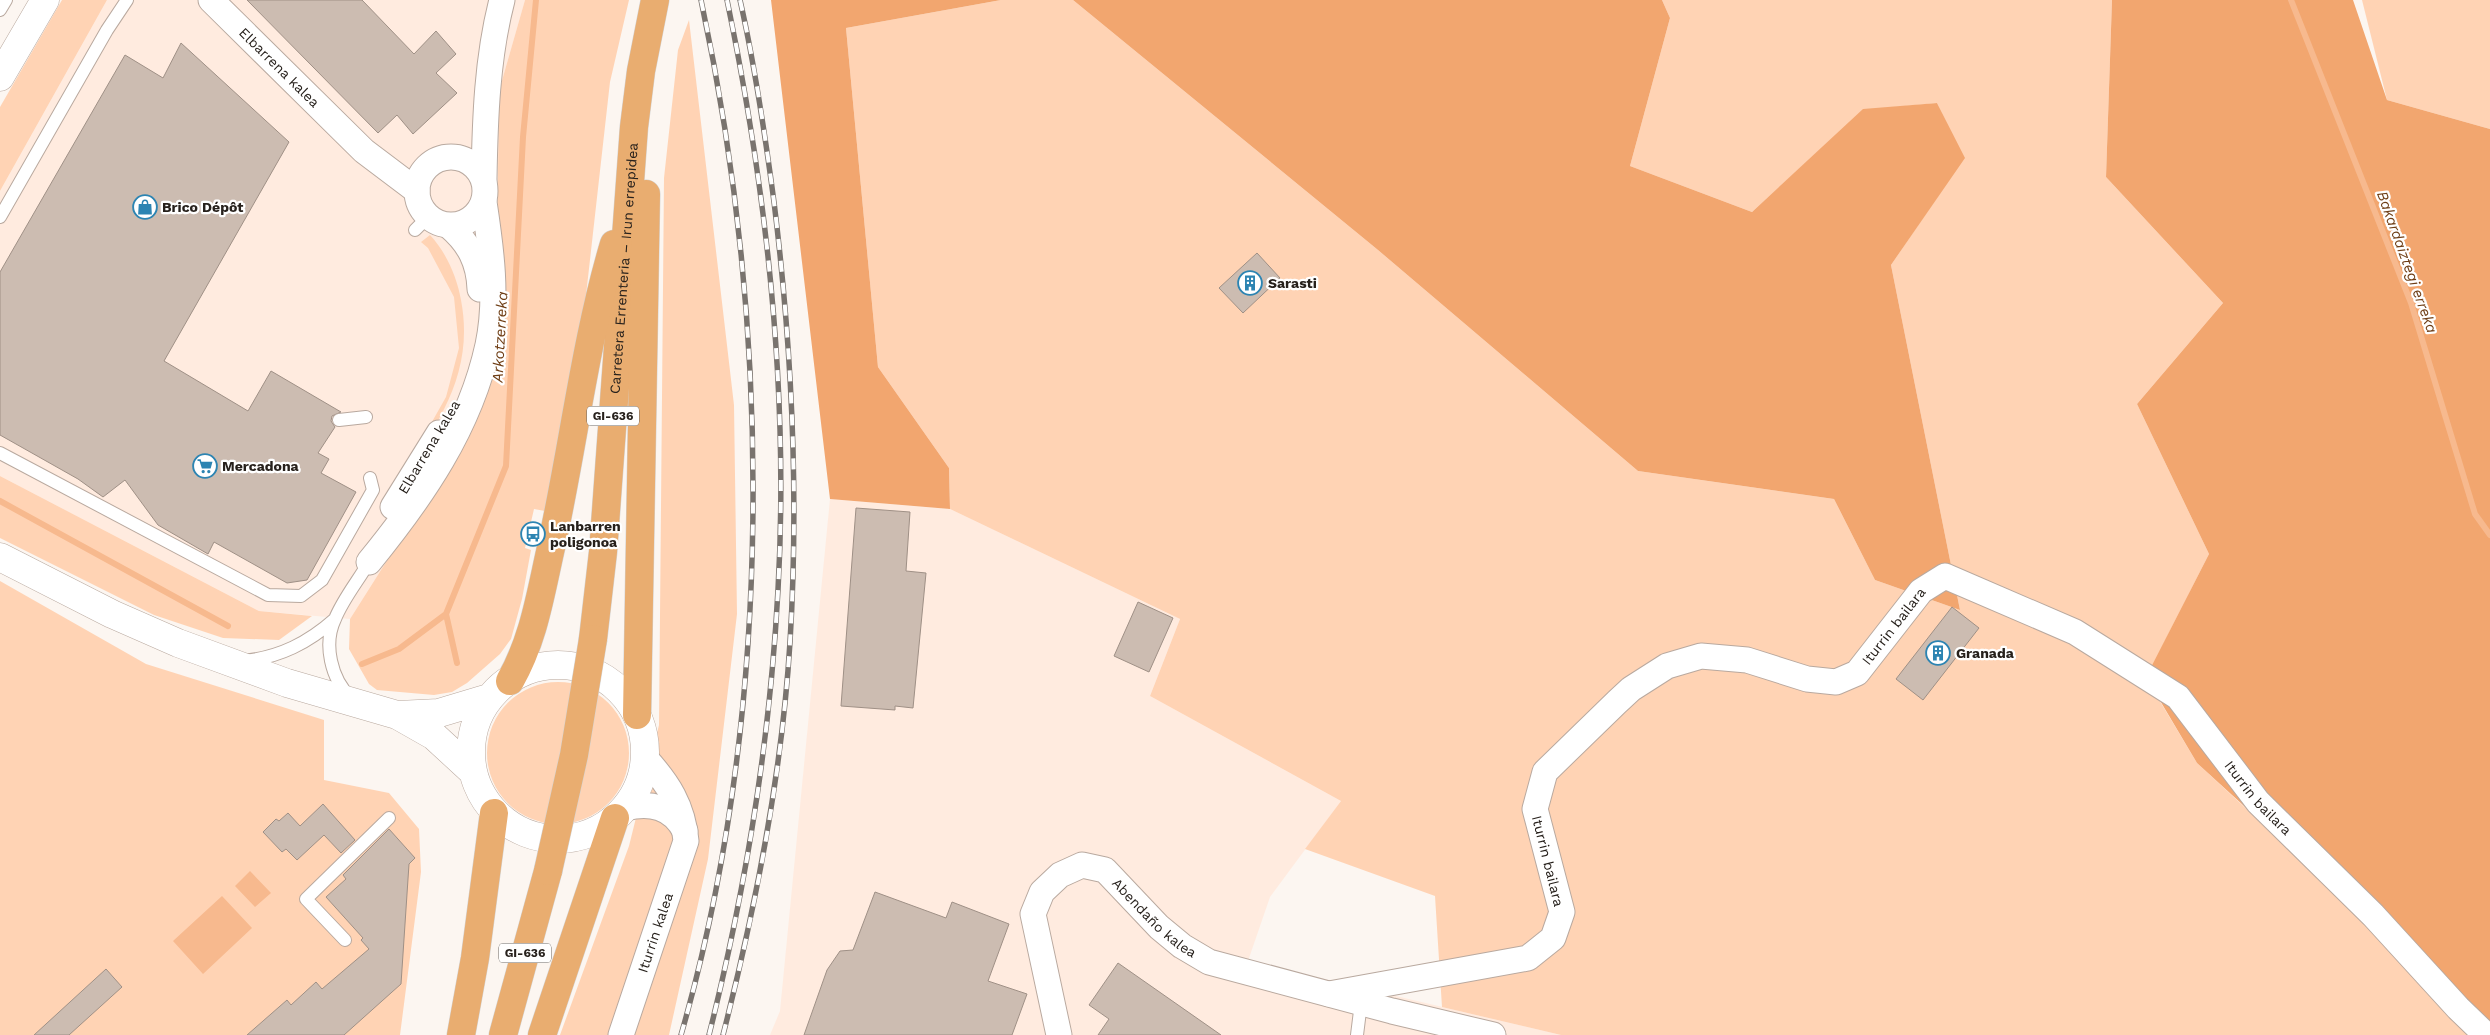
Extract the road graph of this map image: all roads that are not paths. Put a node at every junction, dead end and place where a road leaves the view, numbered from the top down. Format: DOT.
graph roads {
  1 [pos="6,0"];
  2 [pos="45,0"];
  3 [pos="128,0"];
  4 [pos="211,0"];
  5 [pos="502,0"];
  6 [pos="655,0"];
  7 [pos="0,10"];
  8 [pos="0,77"];
  9 [pos="637,100"];
  10 [pos="484,190"];
  11 [pos="417,191"];
  12 [pos="629,193"];
  13 [pos="0,217"];
  14 [pos="430,224"];
  15 [pos="366,417"];
  16 [pos="339,420"];
  17 [pos="454,441"];
  18 [pos="0,453"];
  19 [pos="396,500"];
  20 [pos="0,557"];
  21 [pos="369,562"];
  22 [pos="335,618"];
  23 [pos="222,660"];
  24 [pos="499,690"];
  25 [pos="358,704"];
  26 [pos="397,715"];
  27 [pos="637,715"];
  28 [pos="645,758"];
  29 [pos="472,771"];
  30 [pos="494,812"];
  31 [pos="620,813"];
  32 [pos="389,818"];
  33 [pos="685,831"];
  34 [pos="345,940"];
  35 [pos="1328,994"];
  36 [pos="1361,1003"];
  37 [pos="461,1035"];
  38 [pos="503,1035"];
  39 [pos="542,1035"];
  40 [pos="621,1035"];
  41 [pos="1059,1035"];
  42 [pos="1357,1035"];
  43 [pos="1493,1035"];
  44 [pos="2486,1035"];
  1 -- 7 [label="lane"];
  2 -- 8 [label="street"];
  3 -- 13 [label="lane"];
  4 -- 11 [label="street, Elbarrena kalea"];
  5 -- 10 [label="street, Elbarrena kalea"];
  6 -- 9 [label="main road, Carretera Errenteria – Irun errepidea / GI-636"];
  9 -- 12 [label="main road, Carretera Errenteria – Irun errepidea / GI-636"];
  9 -- 27 [label="main road"];
  10 -- 11 [label="street"];
  10 -- 14 [label="street"];
  10 -- 17 [label="street, Elbarrena kalea"];
  11 -- 14 [label="street, Elbarrena kalea"];
  12 -- 24 [label="main road"];
  12 -- 38 [label="main road, Carretera Errenteria – Irun errepidea / GI-636, bridge"];
  14 -- 19 [label="street, Elbarrena kalea"];
  15 -- 16 [label="lane"];
  17 -- 19 [label="street, Elbarrena kalea"];
  17 -- 21 [label="street, Elbarrena kalea"];
  18 -- 19 [label="lane"];
  19 -- 21 [label="street, Elbarrena kalea"];
  20 -- 23 [label="street"];
  21 -- 22 [label="lane, Elbarrena kalea"];
  22 -- 23 [label="lane, Elbarrena kalea"];
  22 -- 25 [label="lane, Elbarrena kalea"];
  23 -- 25 [label="street"];
  24 -- 26 [label="street"];
  24 -- 27 [label="street"];
  24 -- 29 [label="street"];
  25 -- 26 [label="street"];
  26 -- 29 [label="street"];
  27 -- 28 [label="street"];
  28 -- 31 [label="street"];
  28 -- 33 [label="street, Iturrin kalea"];
  29 -- 30 [label="street"];
  30 -- 31 [label="street"];
  30 -- 37 [label="main road"];
  31 -- 33 [label="street"];
  31 -- 39 [label="main road"];
  32 -- 34 [label="lane"];
  33 -- 40 [label="street, Iturrin kalea"];
  35 -- 36 [label="street, Abendaño kalea"];
  35 -- 41 [label="street, Abendaño kalea"];
  35 -- 44 [label="street, Iturrin bailara"];
  36 -- 42 [label="lane"];
  36 -- 43 [label="street, Abendaño kalea"];
}
